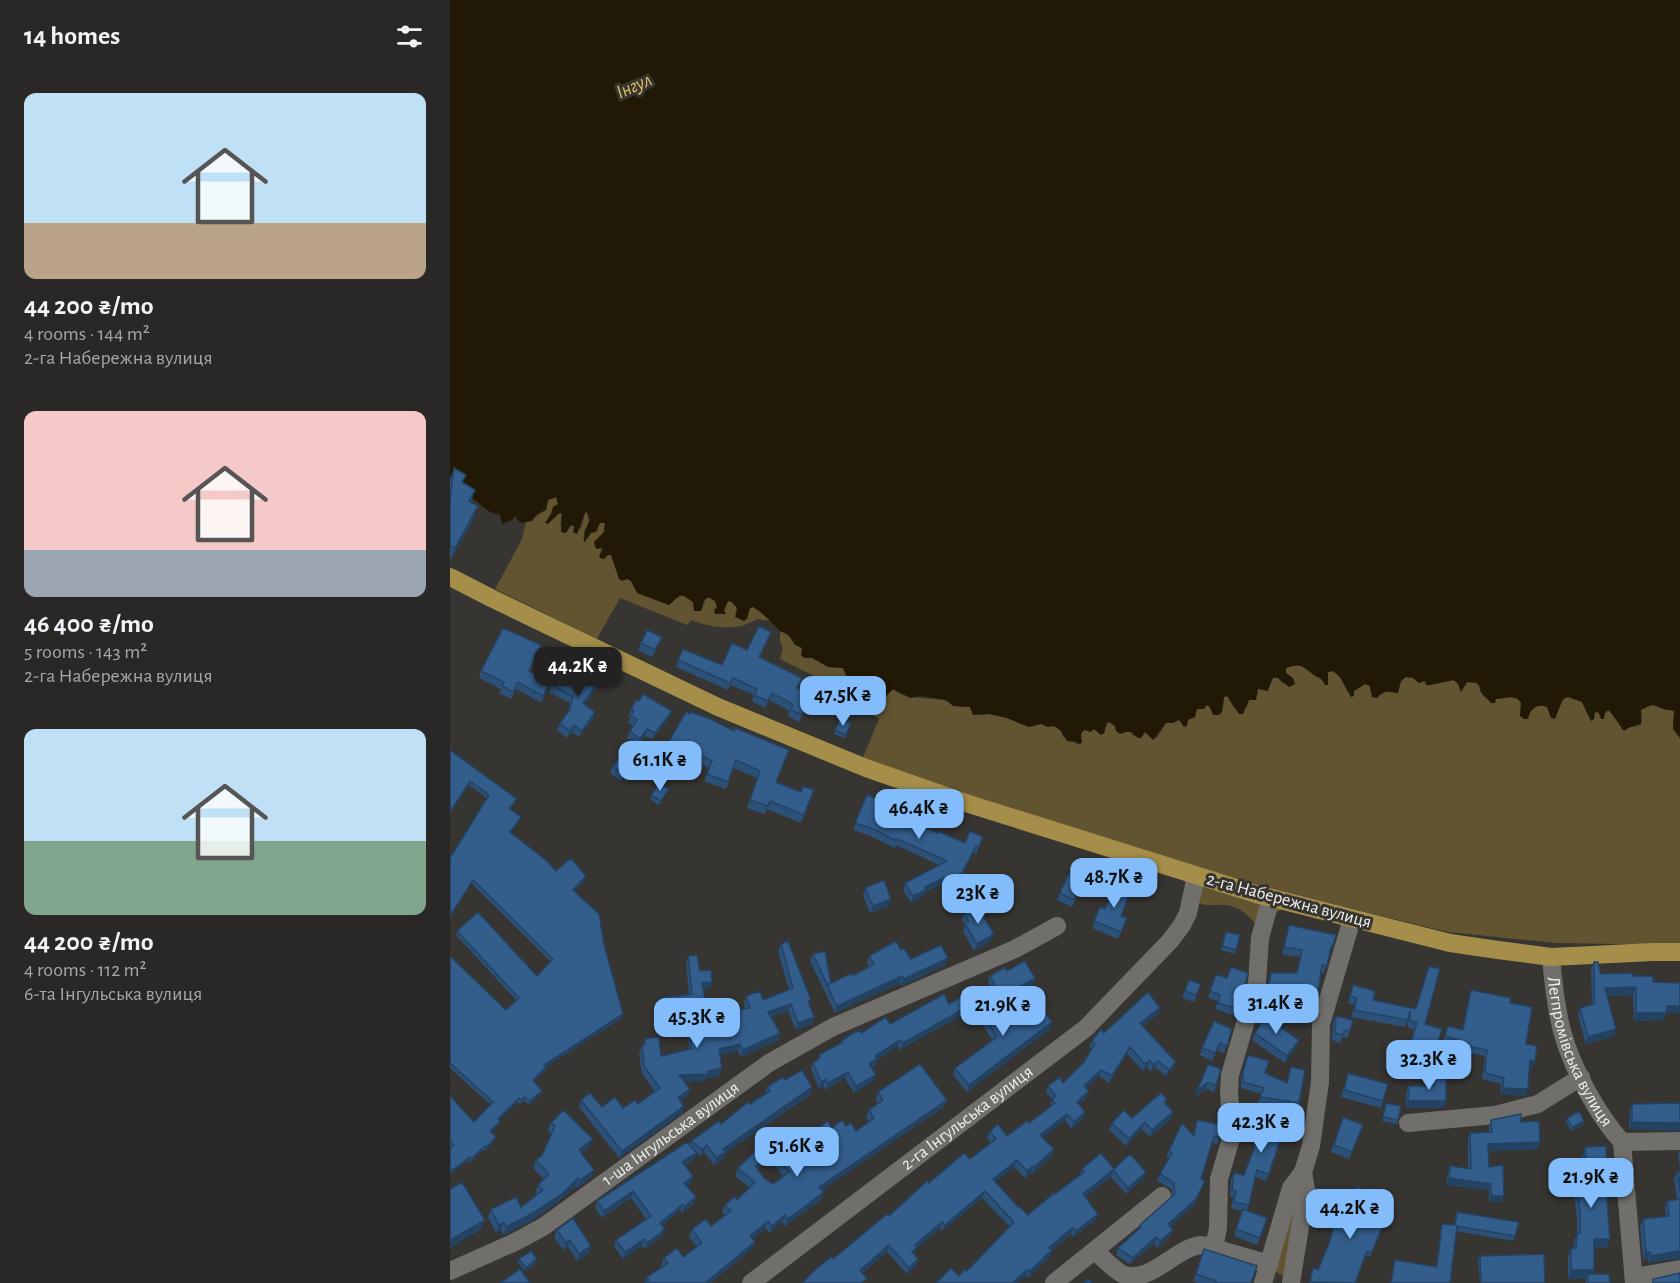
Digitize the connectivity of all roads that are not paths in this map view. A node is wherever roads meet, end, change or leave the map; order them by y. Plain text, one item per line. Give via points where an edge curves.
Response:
1 (450, 577) edge
2 (1196, 876) junction
3 (1271, 898) junction
4 (1353, 919) junction
5 (1057, 926) dead end
6 (1680, 952) edge
7 (1551, 957) junction
8 (1581, 1077) junction
9 (1408, 1122) dead end
10 (1680, 1141) edge
11 (1622, 1142) junction
12 (1303, 1172) junction
13 (1162, 1196) dead end
14 (1214, 1248) junction
15 (1095, 1251) junction
16 (1269, 1264) junction
17 (1680, 1269) edge
18 (450, 1271) edge
19 (1634, 1280) edge
20 (751, 1283) edge
21 (1054, 1283) edge
22 (1263, 1283) edge
23 (1291, 1283) edge

1 - 2 main road, 2-га Набережна вулиця via 718,707 866,768
2 - 3 main road, 2-га Набережна вулиця
2 - 20 street, 2-га Інгульська вулиця via 1182,925 1096,1020
3 - 4 main road, 2-га Набережна вулиця
3 - 14 street via 1260,938 1257,983 1230,1075 1232,1135 1219,1179
4 - 7 main road, 2-га Набережна вулиця via 1450,943
4 - 12 street via 1322,1024 1317,1111
5 - 18 street, 1-ша Інгульська вулиця via 1015,949 833,1027 769,1063 543,1227
6 - 7 main road, 2-га Набережна вулиця
7 - 8 street, Легпромівська вулиця via 1562,1031
8 - 9 street via 1538,1104 1495,1114
8 - 11 street, Легпромівська вулиця via 1608,1127
10 - 11 street
11 - 19 street, Легпромівська вулиця
12 - 16 street via 1292,1188
12 - 23 street via 1306,1190
13 - 15 street
14 - 15 street via 1190,1248 1136,1277 1117,1270
14 - 16 street
15 - 21 street
16 - 22 street
17 - 19 street

